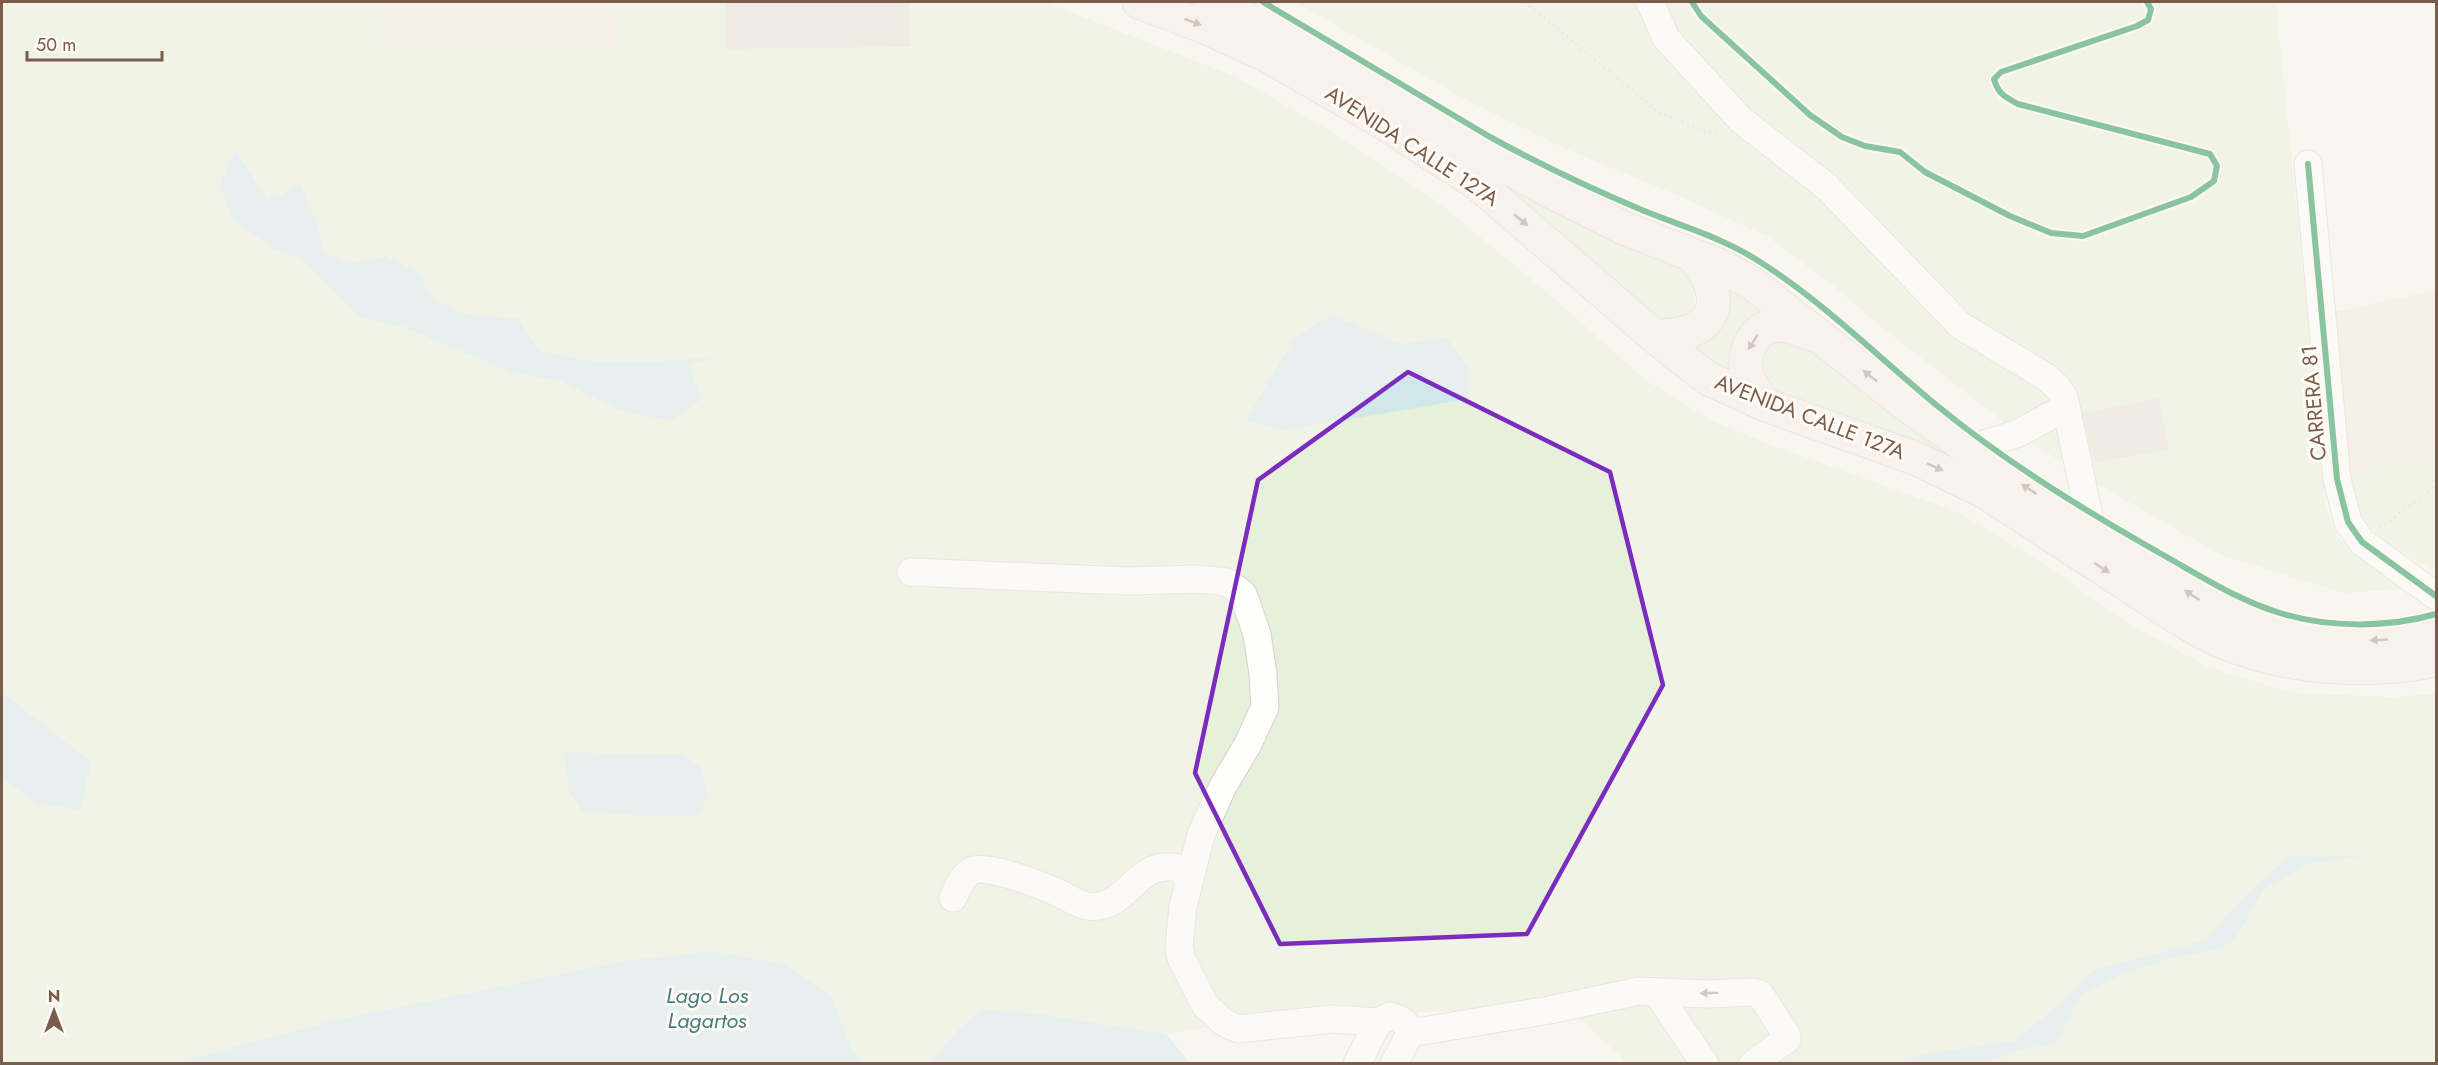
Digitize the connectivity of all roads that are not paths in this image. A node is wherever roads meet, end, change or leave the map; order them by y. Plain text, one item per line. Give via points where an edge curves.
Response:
1 (1139, 2) edge
2 (1212, 2) edge
3 (1650, 2) edge
4 (2308, 165) dead end
5 (1692, 255) junction
6 (1654, 336) junction
7 (1822, 339) junction
8 (1766, 405) junction
9 (2066, 407) junction
10 (1969, 449) junction
11 (2092, 530) junction
12 (911, 572) dead end
13 (2436, 596) edge
14 (2436, 632) edge
15 (2436, 660) edge
16 (1190, 880) junction
17 (953, 898) dead end
18 (1657, 993) junction
19 (1378, 1022) junction
20 (1410, 1033) junction
21 (1357, 1064) edge
22 (1394, 1064) edge
23 (1705, 1064) edge
24 (1753, 1064) edge

1 -> 6 main road, AVENIDA CALLE 127A via 1266,55 1379,120 1467,177
2 - 5 main road, AVENIDA CALLE 127A via 1284,36 1552,192 1624,228
3 - 9 street via 1666,38 1741,120 1827,187 1961,326 2046,377 2058,388
4 - 13 street, CARRERA 81 via 2337,479 2348,522 2362,542
5 - 6 main road via 1711,282 1714,294 1709,316 1696,329 1683,334
5 - 7 main road, AVENIDA CALLE 127A via 1753,284
6 - 8 main road, AVENIDA CALLE 127A via 1707,378
7 -> 8 main road via 1783,325 1766,327 1756,335 1747,351 1746,367 1752,386
10 -> 7 main road, AVENIDA CALLE 127A
8 -> 15 main road, AVENIDA CALLE 127A via 1872,442 1985,492 2220,641 2253,652 2319,664 2390,666
9 - 10 street via 2019,433
9 - 11 street
11 -> 10 main road, AVENIDA CALLE 127A
14 -> 11 main road, AVENIDA CALLE 127A via 2356,641 2256,626 2200,600
12 - 16 street via 1115,580 1198,579 1227,582 1243,594 1257,634 1265,707 1201,835
16 - 17 street via 1179,868 1156,868 1103,907 1084,906 1053,890 980,869 962,879
16 - 19 street via 1183,907 1181,958 1205,1005 1223,1022 1239,1029 1333,1019
18 - 20 street via 1639,991
18 - 23 street
24 -> 18 street via 1787,1039 1760,994
19 - 20 street via 1385,1017 1397,1018 1408,1026
19 - 21 street
20 - 22 street

